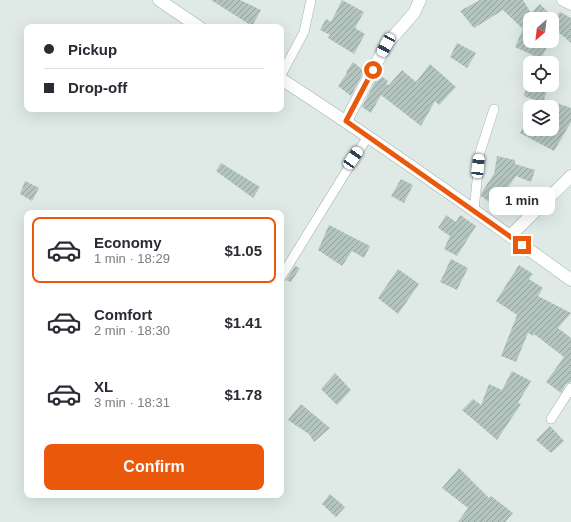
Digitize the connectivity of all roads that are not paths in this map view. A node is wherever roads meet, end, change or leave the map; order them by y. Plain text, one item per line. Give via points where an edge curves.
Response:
1 (159, 0) edge
2 (311, 0) edge
3 (420, 0) edge
4 (563, 0) edge
5 (571, 4) edge
6 (195, 24) edge
7 (284, 69) edge
8 (284, 81) edge
9 (494, 109) dead end
10 (346, 121) junction
11 (368, 136) junction
12 (571, 176) edge
13 (474, 210) junction
14 (510, 236) junction
15 (284, 272) edge
16 (571, 280) edge
17 (571, 388) edge
18 (550, 419) dead end

1 - 6 street
2 - 7 lane via 304,32
3 - 10 street via 414,13 386,45
4 - 5 street
8 - 10 street
9 - 13 lane via 480,152
10 - 11 street
11 - 13 street
11 - 15 lane
12 - 14 street
13 - 14 street
14 - 16 street
17 - 18 lane

